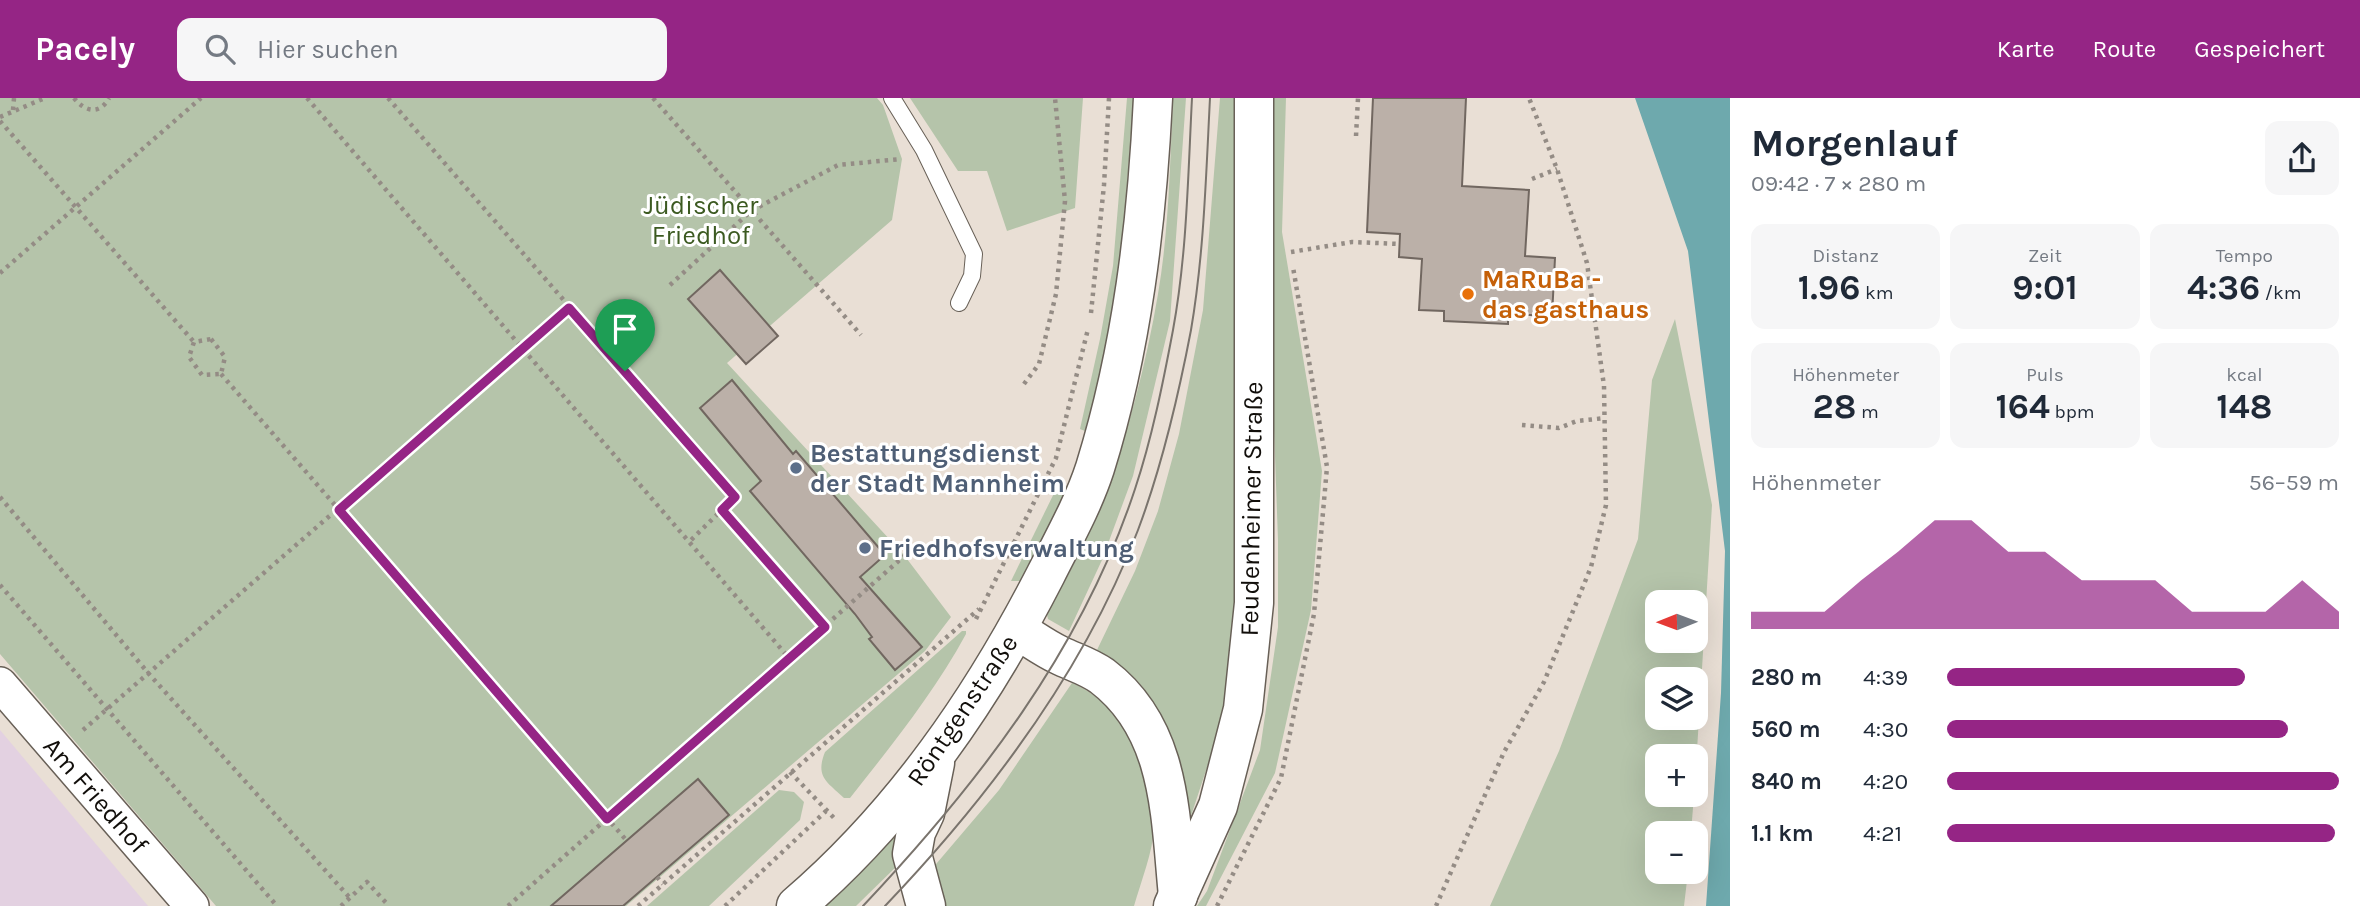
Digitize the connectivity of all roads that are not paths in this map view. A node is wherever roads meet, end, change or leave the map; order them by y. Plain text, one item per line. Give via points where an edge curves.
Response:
1 (892, 98) edge
2 (1153, 98) edge
3 (1254, 98) edge
4 (959, 303) dead end
5 (1017, 630) junction
6 (0, 684) edge
7 (937, 755) junction
8 (1175, 902) edge
9 (191, 906) edge
10 (796, 906) edge
11 (926, 906) edge

1 - 4 lane via 925,150 974,254 972,276
2 - 5 main road, Röntgenstraße via 1133,309 1116,389 1088,485
3 - 8 main road, Feudenheimer Straße via 1254,603 1243,709 1218,806
5 - 7 main road, Röntgenstraße
5 - 8 main road via 1101,675 1144,722 1167,786
6 - 9 street, Am Friedhof
7 - 10 main road, Röntgenstraße via 895,806
7 - 11 main road via 912,854

